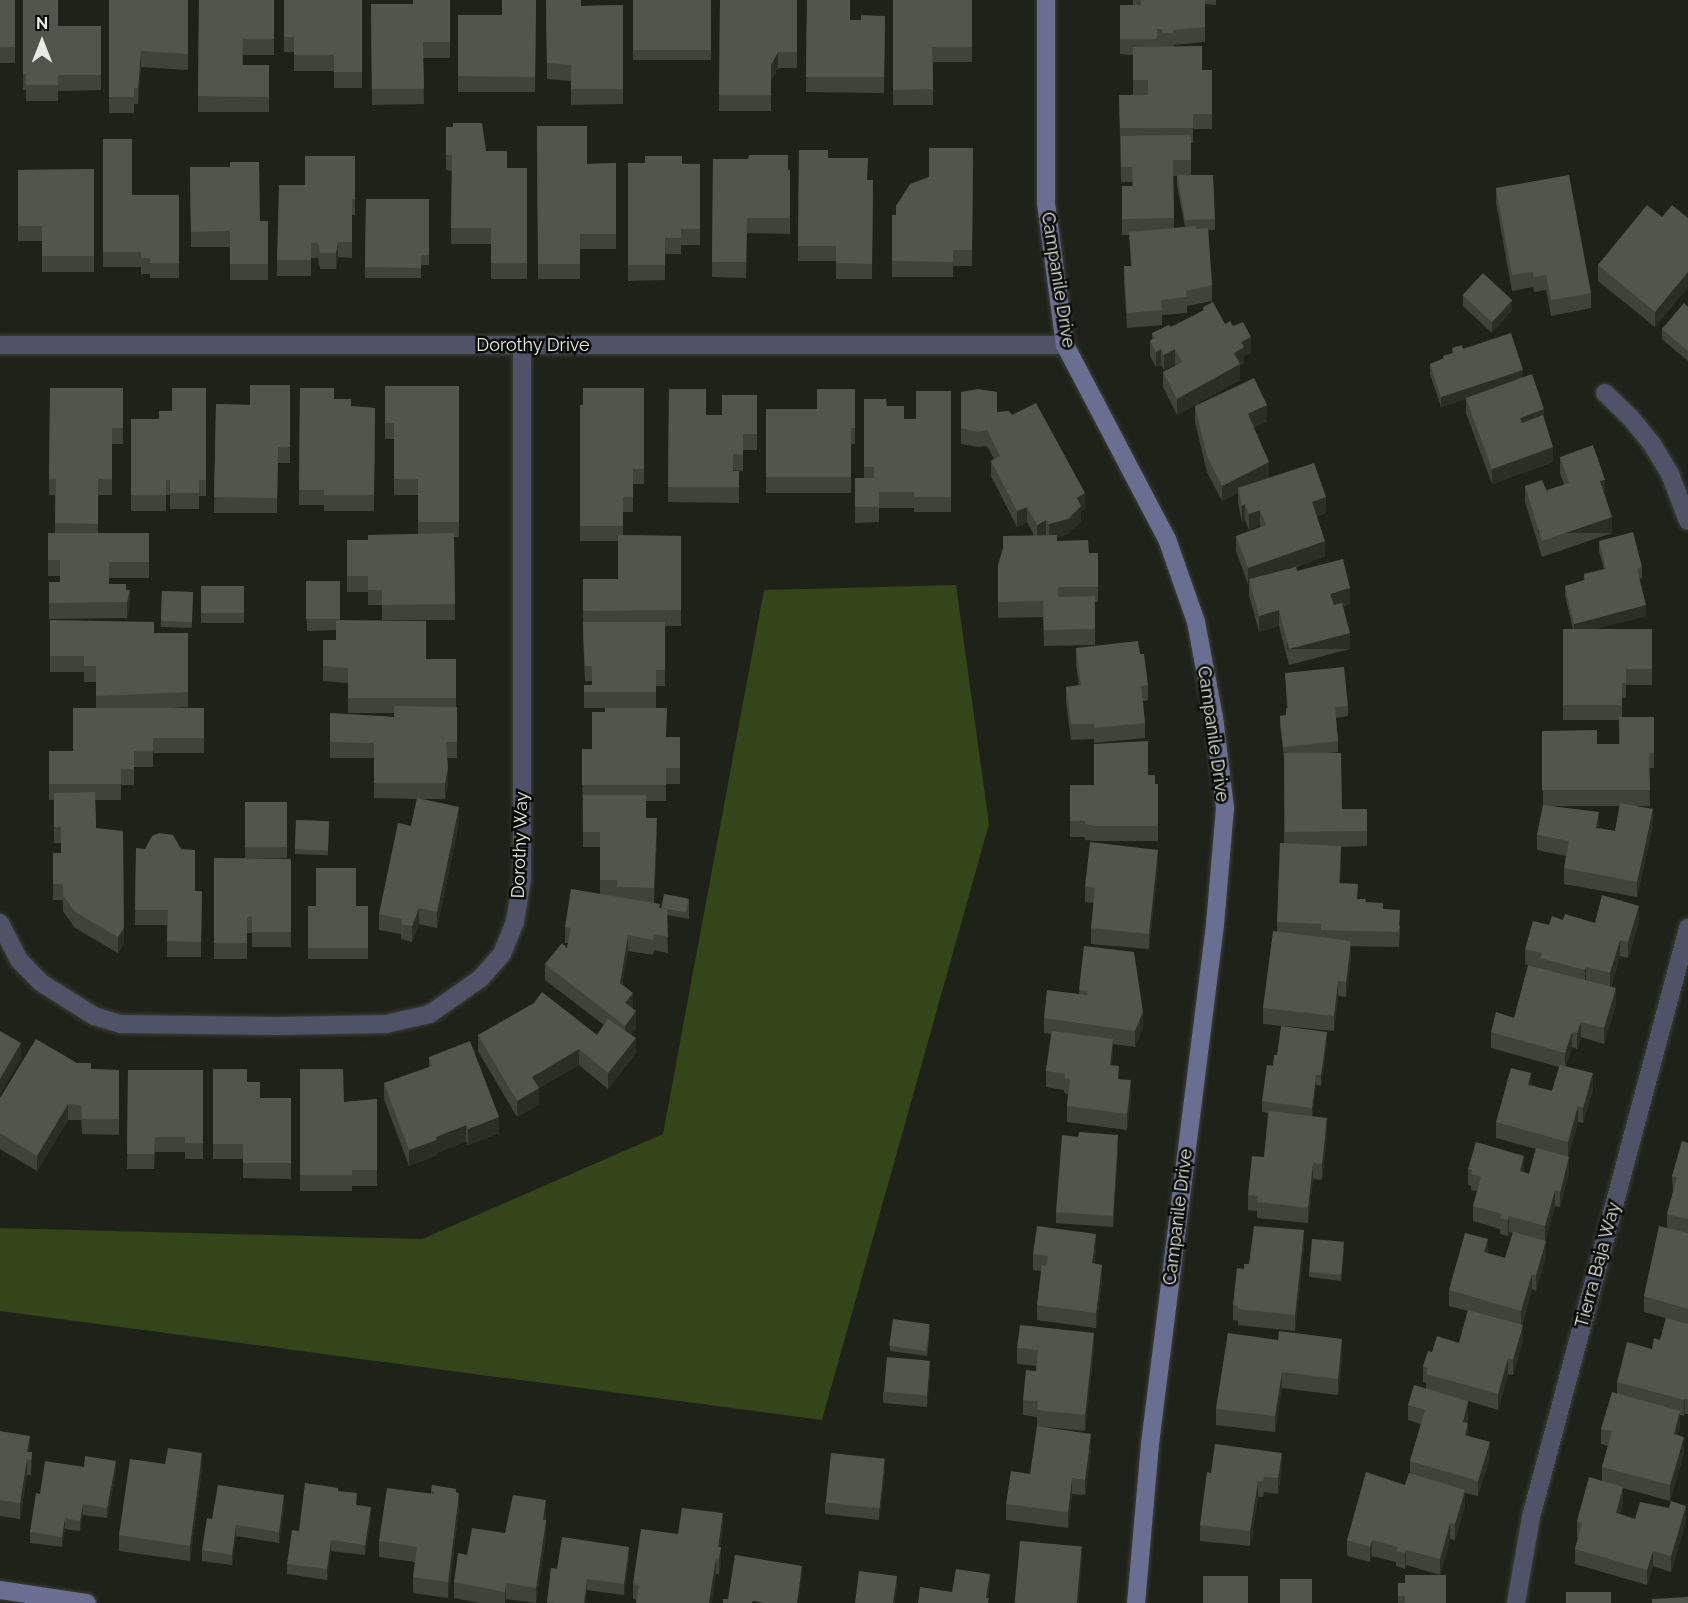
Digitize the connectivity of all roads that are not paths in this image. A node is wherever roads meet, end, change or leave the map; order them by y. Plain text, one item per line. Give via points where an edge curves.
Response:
1 (1046, 0) edge
2 (0, 345) edge
3 (522, 345) junction
4 (1065, 345) junction
5 (1605, 393) dead end
6 (1688, 521) edge
7 (0, 924) edge
8 (1688, 928) edge
9 (0, 1590) edge
10 (87, 1603) edge
11 (1136, 1603) edge
12 (1516, 1603) edge

1 - 4 street, Campanile Drive via 1046,203
2 - 3 street, Dorothy Drive
3 - 4 street, Dorothy Drive
3 - 7 street, Dorothy Way via 522,879 515,922 502,954 481,978 430,1014 386,1024 121,1024 94,1016 39,982 20,960
4 - 11 street, Campanile Drive via 1167,539 1196,622 1214,717 1225,808 1215,925 1150,1444
5 - 6 street via 1652,444 1670,474
8 - 12 street, Tierra Baja Way via 1531,1517
9 - 10 street

